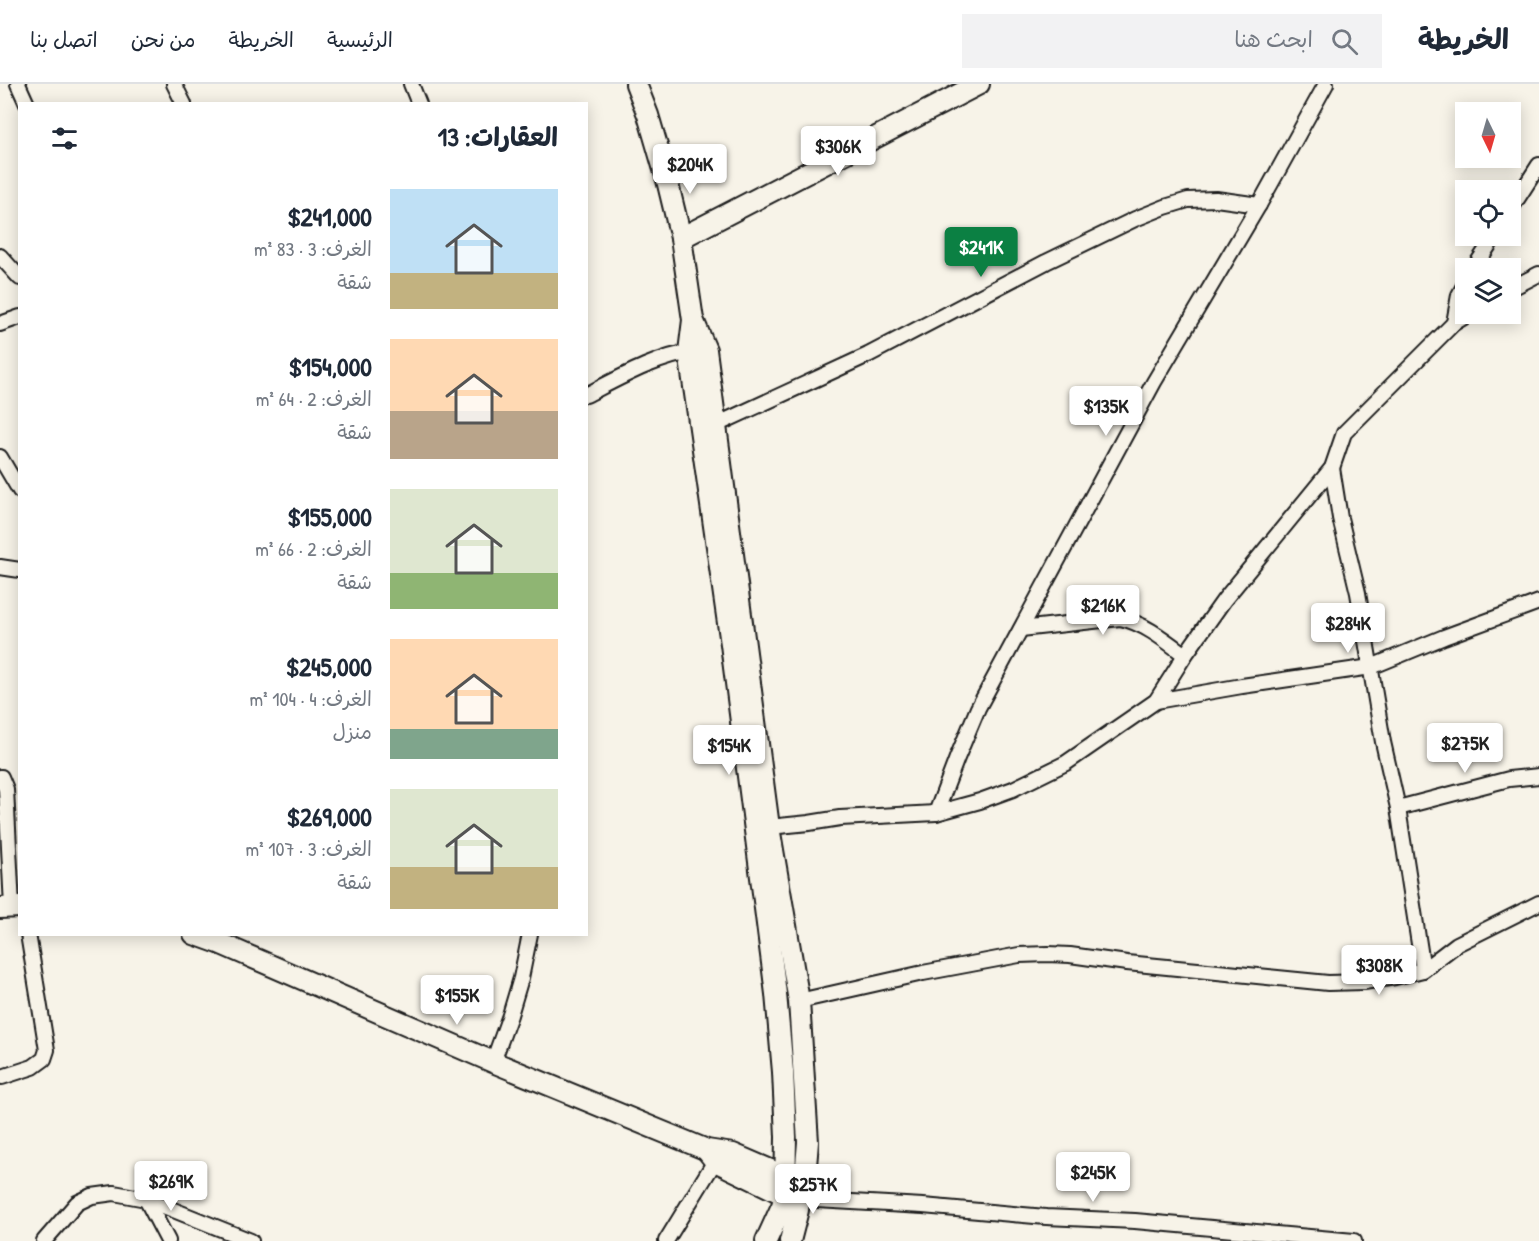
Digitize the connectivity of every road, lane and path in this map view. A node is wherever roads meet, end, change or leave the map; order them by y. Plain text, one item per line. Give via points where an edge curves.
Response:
1 (18, 84) edge
2 (174, 84) edge
3 (411, 84) edge
4 (636, 84) edge
5 (979, 84) edge
6 (1326, 84) edge
7 (26, 102) edge
8 (183, 102) edge
9 (418, 102) edge
10 (1539, 165) edge
11 (1521, 193) edge
12 (1259, 205) junction
13 (681, 238) junction
14 (0, 256) edge
15 (1539, 274) edge
16 (18, 276) edge
17 (1521, 283) edge
18 (1455, 317) edge
19 (18, 318) edge
20 (1454, 323) joint
21 (0, 324) edge
22 (698, 351) junction
23 (588, 394) edge
24 (716, 424) junction
25 (0, 457) edge
26 (1332, 468) junction
27 (18, 488) edge
28 (0, 567) edge
29 (18, 570) edge
30 (1539, 602) edge
31 (1020, 629) junction
32 (1185, 654) junction
33 (1371, 667) junction
34 (1156, 701) junction
35 (1539, 776) edge
36 (0, 777) edge
37 (1398, 808) junction
38 (936, 813) junction
39 (769, 827) junction
40 (1539, 903) edge
41 (10, 907) edge
42 (28, 936) edge
43 (200, 936) edge
44 (530, 936) edge
45 (1423, 970) junction
46 (799, 1001) junction
47 (493, 1062) junction
48 (2, 1077) dead end
49 (711, 1155) junction
50 (793, 1188) junction
51 (146, 1199) junction
52 (44, 1241) edge
53 (168, 1241) edge
54 (251, 1241) edge
55 (666, 1241) edge
56 (766, 1241) edge
57 (790, 1241) edge
58 (1354, 1241) edge

1 - 7 street
2 - 8 street
3 - 9 street
4 - 13 main road
5 - 13 main road
6 - 12 street
10 - 11 street
12 - 24 street via 1188,200 1135,219 868,355
12 - 31 street via 1154,382
13 - 22 main road
14 - 16 street
15 - 17 street
18 - 20 street
19 - 21 street
20 - 26 street via 1344,434
22 - 23 street via 652,363
22 - 24 main road
22 - 50 main road via 776,994
24 - 39 main road
25 - 27 street
26 - 32 street
26 - 33 street
28 - 29 street
30 - 33 street
31 - 32 street via 1120,618 1158,634
31 - 38 street via 978,708
32 - 34 street
33 - 34 street
33 - 37 street
34 - 38 street via 1066,763 1013,789
35 - 37 street via 1509,779
36 - 41 street via 6,789
37 - 45 street
38 - 39 street via 840,818
39 - 46 main road
40 - 45 street via 1457,944
42 - 48 street via 47,1050 44,1059 33,1067
43 - 47 main road
44 - 47 street via 518,988
45 - 46 street via 1395,978 1328,983 1070,955 1029,955 923,973
46 - 50 main road via 808,1142 806,1166
47 - 49 main road
49 - 50 main road via 733,1154 752,1161
49 - 55 street
50 - 56 main road
50 - 57 main road via 798,1210
50 - 58 street via 829,1200 1167,1223
51 - 52 street via 114,1193 92,1196 77,1203
51 - 53 street
51 - 54 street

